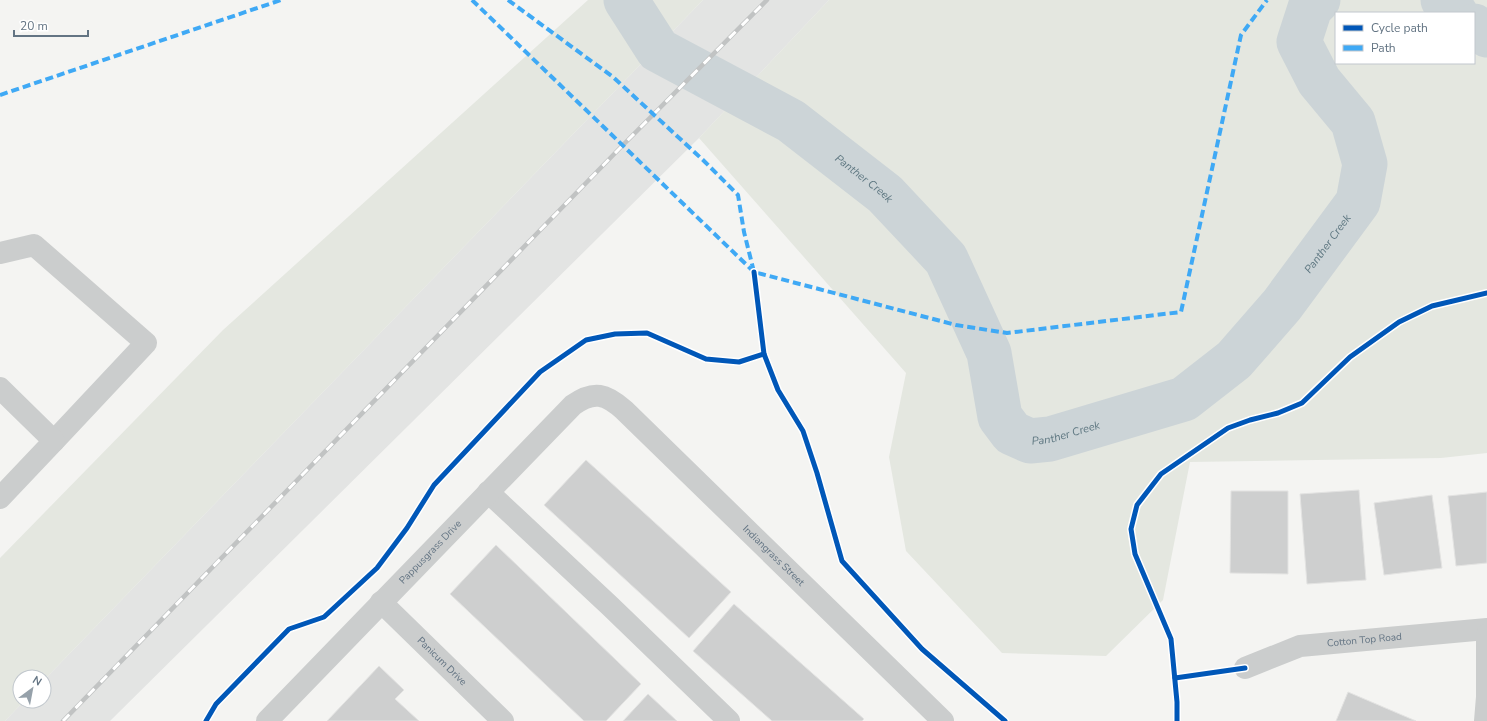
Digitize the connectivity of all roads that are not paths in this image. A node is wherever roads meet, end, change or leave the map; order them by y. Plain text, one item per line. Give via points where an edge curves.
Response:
1 (0, 253) edge
2 (0, 388) edge
3 (601, 395) joint
4 (54, 441) junction
5 (488, 492) junction
6 (0, 498) edge
7 (381, 602) junction
8 (1487, 629) edge
9 (1487, 635) edge
10 (1245, 668) dead end
11 (278, 717) edge
12 (503, 721) edge
13 (729, 721) edge
14 (943, 721) edge
15 (1485, 721) edge

1 - 4 street via 34,245 146,343
2 - 4 street
3 - 5 street, Pappusgrass Drive via 581,399 573,405
3 - 14 street, Indiangrass Street via 624,410
4 - 6 street
5 - 7 street, Pappusgrass Drive
5 - 13 street
7 - 11 street, Pappusgrass Drive
7 - 12 street, Panicum Drive
8 - 10 street, Cotton Top Road via 1300,646
9 - 15 street

